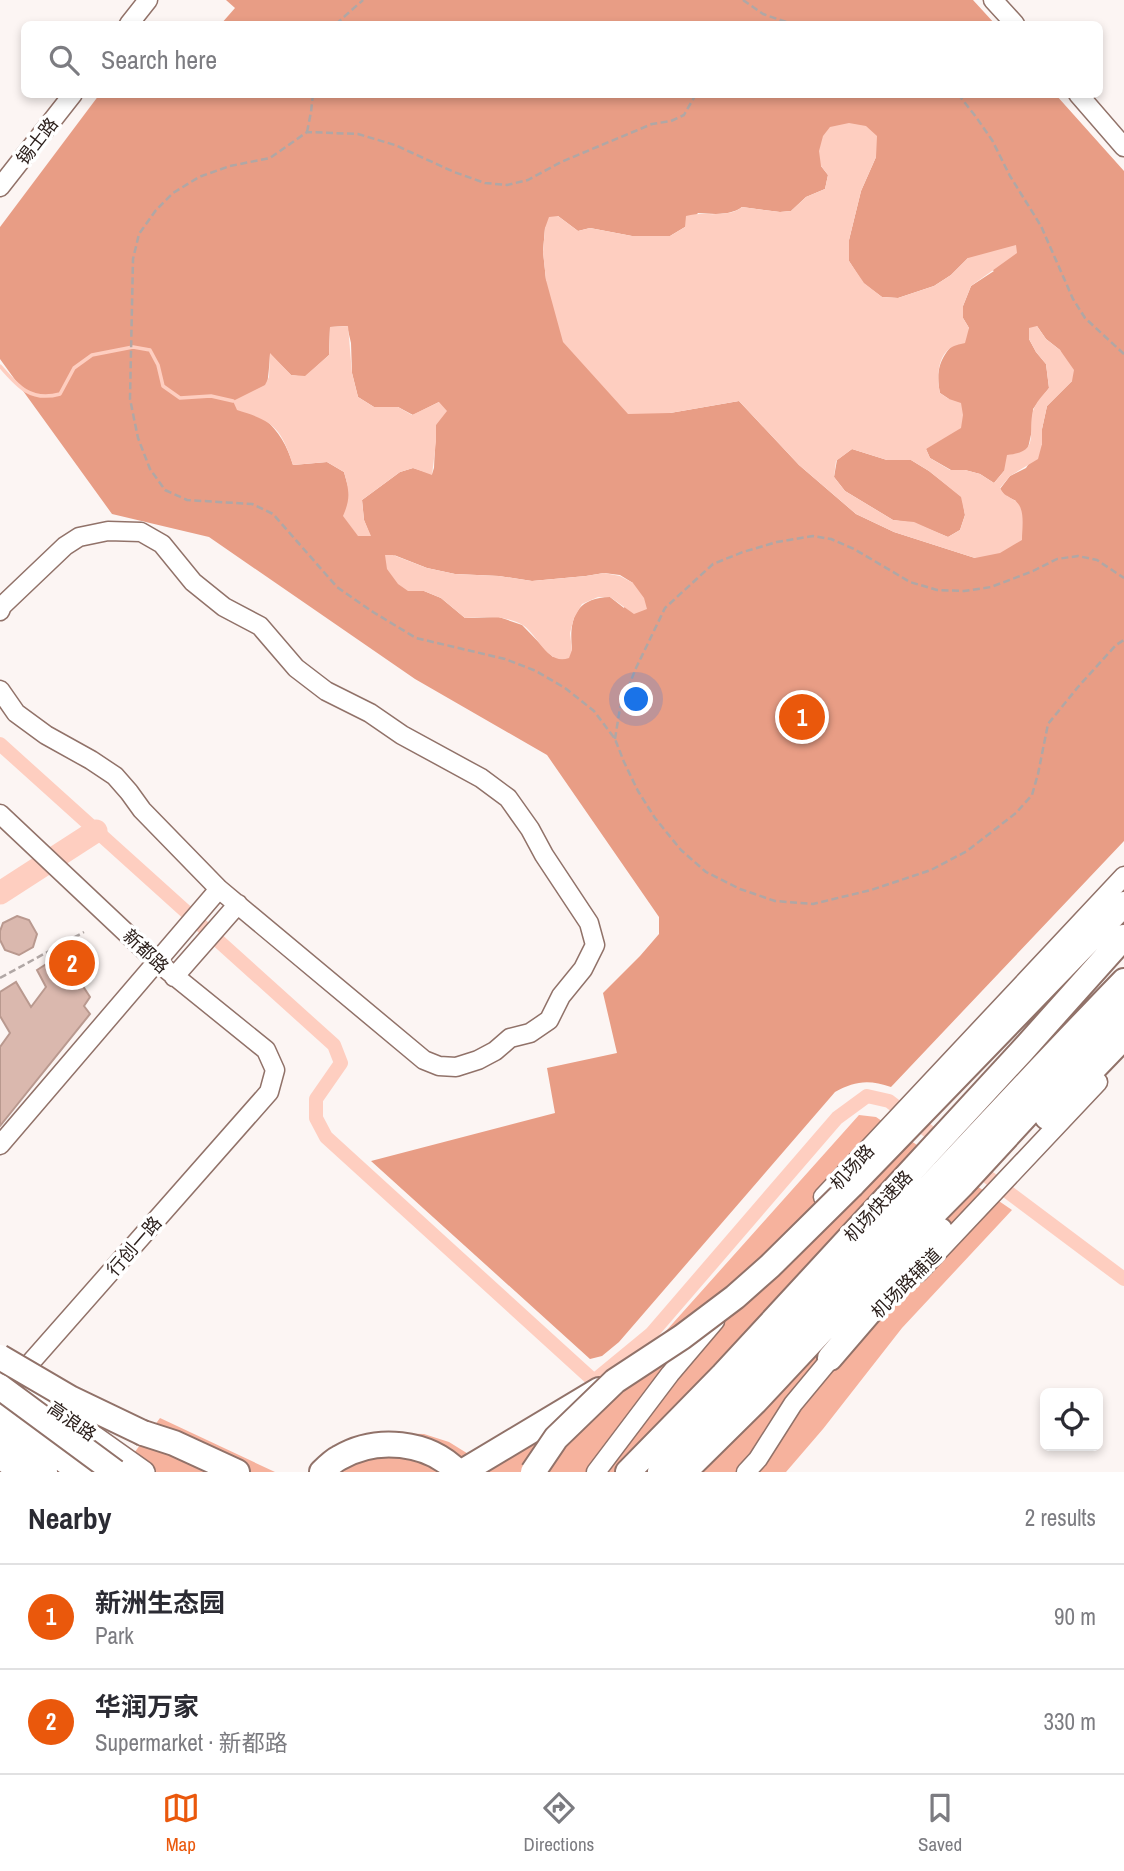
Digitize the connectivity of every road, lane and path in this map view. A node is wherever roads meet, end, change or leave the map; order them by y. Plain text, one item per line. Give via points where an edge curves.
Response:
1 (148, 0) edge
2 (363, 0) edge
3 (743, 0) edge
4 (993, 0) edge
5 (131, 21) edge
6 (338, 21) edge
7 (784, 21) edge
8 (1012, 21) edge
9 (71, 98) edge
10 (313, 98) edge
11 (694, 98) edge
12 (961, 98) edge
13 (1081, 98) edge
14 (307, 132) junction
15 (1124, 147) edge
16 (0, 187) edge
17 (1124, 354) edge
18 (1124, 578) edge
19 (0, 611) edge
20 (1124, 640) edge
21 (0, 690) edge
22 (615, 738) junction
23 (0, 814) edge
24 (1124, 876) edge
25 (215, 893) junction
26 (1124, 904) edge
27 (234, 909) junction
28 (84, 932) dead end
29 (1124, 937) edge
30 (156, 961) junction
31 (174, 977) junction
32 (0, 978) edge
33 (1124, 981) edge
34 (1124, 1009) edge
35 (1124, 1037) edge
36 (1124, 1054) edge
37 (269, 1092) joint
38 (923, 1101) junction
39 (897, 1128) junction
40 (0, 1145) edge
41 (985, 1152) junction
42 (958, 1181) junction
43 (0, 1357) edge
44 (830, 1358) joint
45 (5, 1379) edge
46 (615, 1381) junction
47 (739, 1390) junction
48 (0, 1400) edge
49 (0, 1413) edge
50 (143, 1433) junction
51 (2, 1443) edge
52 (18, 1472) edge
53 (45, 1472) edge
54 (80, 1472) edge
55 (115, 1472) edge
56 (144, 1472) edge
57 (199, 1472) edge
58 (237, 1472) edge
59 (321, 1472) edge
60 (460, 1472) edge
61 (533, 1472) edge
62 (596, 1472) edge
63 (628, 1472) edge
64 (660, 1472) edge
65 (684, 1472) edge
66 (708, 1472) edge
67 (746, 1472) edge

1 - 5 street
2 - 6 path
3 - 7 path
4 - 8 street
9 - 16 street, 锡士路
10 - 14 path
11 - 14 path via 684,115 507,185 485,183 358,134
12 - 17 path via 992,140 1041,226 1084,318
13 - 15 street
14 - 22 path via 270,158 199,177 173,193 139,234 133,259 131,399 150,469 165,490 187,500 252,505 273,514 337,587 373,612 416,638 536,671 594,711
18 - 22 path via 1097,560 1078,556 1057,559 991,587 937,590 910,582 854,548 813,536 743,552 713,564 665,608 620,708
19 - 27 street via 79,537 108,531 141,532 162,544 194,582 224,607 260,626 296,668 326,691 481,778 508,798 589,923 595,945 549,1020 478,1060 456,1067 439,1066 424,1060
20 - 22 path via 1048,724 1032,795 1016,813 931,870 813,904 775,901 706,872 655,818
21 - 25 street via 16,713 115,776
23 - 30 street, 新都路
24 - 38 street
25 - 27 street
25 - 30 street
26 - 38 highway
27 - 31 street
28 - 32 path
29 - 41 highway, 机场快速路 via 1023,1051
30 - 31 street, 新都路
30 - 40 street
31 - 37 street, 新都路 via 266,1050 275,1070
33 - 41 highway, 机场快速路
34 - 41 highway
35 - 41 highway
36 - 41 street
37 - 45 street, 行创一路
38 - 39 highway
39 - 46 highway, bridge via 852,1185 735,1297
39 - 62 street, 机场路 via 798,1224 670,1374
41 - 42 highway, 机场快速路
41 - 42 highway
42 - 44 highway via 936,1234
42 - 47 highway, 机场快速路
42 - 47 highway via 887,1261
43 - 50 highway, bridge
44 - 67 street
45 - 48 street, 行创一路
45 - 55 highway, bridge
45 - 56 main road, 高浪路
46 - 60 highway, bridge
46 - 61 highway, bridge via 556,1438
47 - 63 highway, 机场快速路
47 - 64 highway, 机场快速路
47 - 65 highway
47 - 66 highway
49 - 54 highway
50 - 57 highway
50 - 58 highway
51 - 52 main road
51 - 53 highway
59 - 60 highway via 356,1450 398,1444 436,1455

